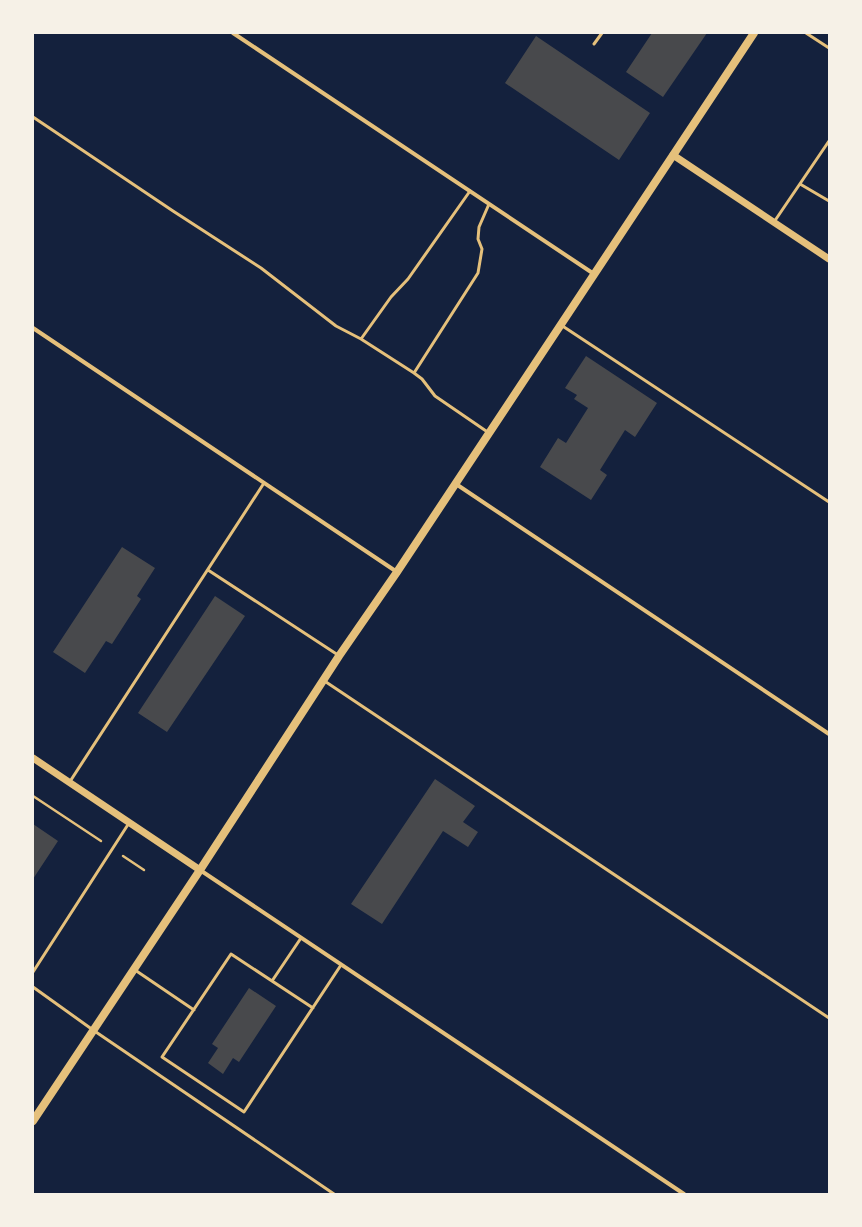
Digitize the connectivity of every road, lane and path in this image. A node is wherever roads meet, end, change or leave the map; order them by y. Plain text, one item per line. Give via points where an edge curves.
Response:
1 (233, 33) edge
2 (602, 33) edge
3 (754, 33) edge
4 (806, 33) edge
5 (594, 44) dead end
6 (829, 48) edge
7 (33, 117) edge
8 (829, 141) edge
9 (673, 155) junction
10 (800, 184) junction
11 (470, 191) junction
12 (829, 201) edge
13 (489, 204) junction
14 (774, 222) junction
15 (829, 259) edge
16 (594, 274) junction
17 (561, 325) junction
18 (33, 328) edge
19 (361, 339) junction
20 (414, 373) junction
21 (489, 433) junction
22 (264, 483) junction
23 (456, 484) junction
24 (829, 502) edge
25 (208, 570) junction
26 (397, 572) junction
27 (340, 656) junction
28 (324, 680) junction
29 (829, 734) edge
30 (33, 758) edge
31 (69, 783) junction
32 (33, 796) edge
33 (129, 823) junction
34 (113, 849) junction
35 (144, 870) dead end
36 (200, 870) junction
37 (301, 938) junction
38 (341, 965) junction
39 (134, 969) junction
40 (33, 972) edge
41 (272, 981) junction
42 (33, 987) edge
43 (313, 1008) junction
44 (194, 1010) junction
45 (829, 1018) edge
46 (94, 1030) junction
47 (33, 1121) edge
48 (334, 1194) edge
49 (684, 1194) edge

1 - 11 street
2 - 5 lane
3 - 9 main road
4 - 6 lane
7 - 19 lane via 261,268 336,326
8 - 10 lane
9 - 14 street
9 - 16 main road
10 - 12 lane
10 - 14 lane
11 - 13 street
11 - 19 lane via 408,279 391,297
13 - 16 street
13 - 20 lane via 479,227 478,239 482,249 478,273
14 - 15 street
16 - 17 main road
17 - 21 main road
17 - 24 lane
18 - 22 street
19 - 20 lane
20 - 21 lane via 435,396
21 - 23 main road
22 - 25 lane
22 - 26 street
23 - 26 main road
23 - 29 street
25 - 27 lane
25 - 31 lane
26 - 27 main road
27 - 28 main road
28 - 36 main road
28 - 45 lane
30 - 31 street
31 - 33 street
32 - 34 path
33 - 34 lane
33 - 36 street
34 - 35 path
34 - 40 lane
36 - 37 street
36 - 39 main road
37 - 38 street
37 - 41 lane
38 - 43 lane
38 - 49 street
39 - 44 lane
39 - 46 main road
41 - 43 lane
41 - 44 lane via 230,954
42 - 46 lane
43 - 44 lane via 244,1112 162,1057
46 - 47 main road
46 - 48 lane

